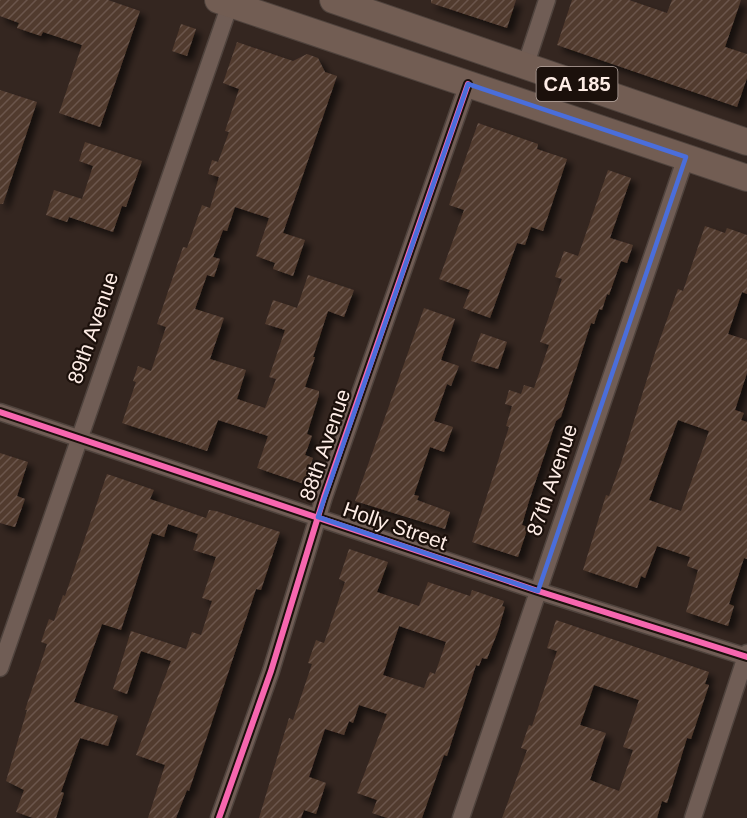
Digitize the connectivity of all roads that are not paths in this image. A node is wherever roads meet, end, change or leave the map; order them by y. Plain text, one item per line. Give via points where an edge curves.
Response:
1 (333, 0) edge
2 (547, 0) edge
3 (224, 2) edge
4 (525, 67) junction
5 (468, 84) junction
6 (747, 142) edge
7 (686, 157) junction
8 (747, 178) edge
9 (0, 412) edge
10 (78, 439) junction
11 (318, 517) junction
12 (538, 591) junction
13 (747, 656) edge
14 (0, 668) edge
15 (219, 818) edge
16 (461, 818) edge
17 (693, 818) edge

1 - 4 main road, CA 185
2 - 4 street
3 - 5 main road, CA 185
3 - 10 street, 89th Avenue
4 - 6 main road, CA 185
5 - 7 main road, CA 185
5 - 11 street, 88th Avenue
7 - 8 main road, CA 185
7 - 12 street, 87th Avenue
9 - 10 street, Holly Street
10 - 11 street, Holly Street
10 - 14 street, 89th Avenue
11 - 12 street, Holly Street
11 - 15 street, 88th Avenue via 271,671
12 - 13 street, Holly Street
12 - 16 street, 87th Avenue
13 - 17 street

